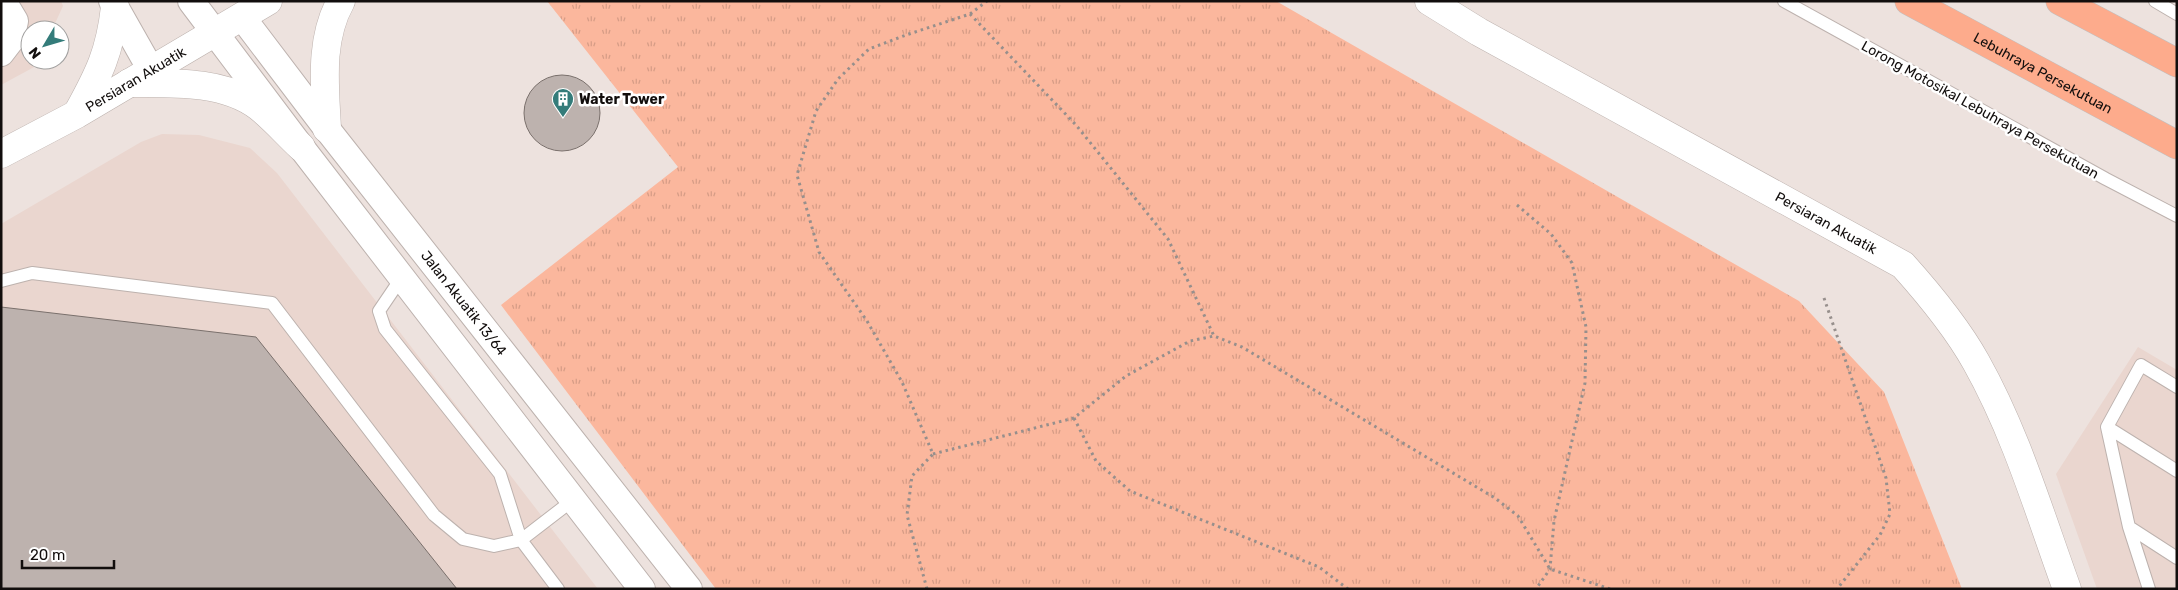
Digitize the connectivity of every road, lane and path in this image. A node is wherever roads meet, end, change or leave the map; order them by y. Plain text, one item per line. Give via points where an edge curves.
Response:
1 (3, 1) edge
2 (191, 1) edge
3 (268, 1) edge
4 (341, 1) edge
5 (987, 1) edge
6 (1429, 1) edge
7 (1784, 1) edge
8 (1910, 1) edge
9 (2060, 1) edge
10 (2155, 1) edge
11 (114, 4) edge
12 (970, 14) junction
13 (2177, 14) edge
14 (242, 17) junction
15 (214, 33) junction
16 (1, 54) edge
17 (2177, 64) edge
18 (140, 77) junction
19 (77, 114) junction
20 (327, 129) junction
21 (2177, 144) edge
22 (301, 147) junction
23 (1, 154) edge
24 (1517, 205) dead end
25 (2177, 216) edge
26 (402, 277) junction
27 (1, 281) edge
28 (1824, 298) dead end
29 (1214, 336) junction
30 (2177, 387) edge
31 (1074, 418) junction
32 (2107, 427) junction
33 (933, 454) junction
34 (2177, 471) edge
35 (573, 500) junction
36 (2129, 527) junction
37 (521, 540) junction
38 (2177, 558) edge
39 (1550, 569) junction
40 (558, 589) edge
41 (642, 589) edge
42 (688, 589) edge
43 (927, 589) edge
44 (1348, 589) edge
45 (1536, 589) edge
46 (1610, 589) edge
47 (1836, 589) edge
48 (2067, 589) edge
49 (2149, 589) edge

1 - 16 street via 15,21 11,40
2 - 15 street
3 - 14 street, Persiaran Akuatik
4 - 20 street via 334,13 324,60
5 - 12 path
6 - 48 street, Persiaran Akuatik via 1488,37 1903,265 1930,296 1976,360 2007,423
7 - 25 lane, Lorong Motosikal Lebuhraya Persekutuan
8 - 21 highway, Lebuhraya Persekutuan
9 - 17 highway
10 - 13 lane
11 - 18 street
11 - 19 street via 112,38 98,76
12 - 29 path via 1076,125 1168,239
12 - 33 path via 869,49 838,79 816,111 797,176 819,252 867,321 902,382
14 - 15 street, Persiaran Akuatik
14 - 20 street, Jalan Akuatik 13/64
15 - 18 street, Persiaran Akuatik
15 - 22 street
18 - 19 street, Persiaran Akuatik
18 - 22 street via 224,90 258,106
19 - 23 street, Persiaran Akuatik
20 - 42 street, Jalan Akuatik 13/64
22 - 26 street
24 - 39 path via 1551,234 1572,263 1586,327 1585,383 1554,521
26 - 35 street
26 - 37 lane via 379,310 385,329 500,474
27 - 37 lane via 32,274 272,303 434,515 463,539 494,546
28 - 47 path via 1886,478 1890,514 1880,536
29 - 31 path via 1190,341 1126,376
29 - 39 path via 1242,347 1495,498 1518,516
30 - 32 lane via 2141,365
31 - 33 path
31 - 44 path via 1096,461 1130,491 1319,567
32 - 34 lane
32 - 36 lane
33 - 43 path via 912,476 907,515
35 - 37 lane
35 - 41 street
36 - 38 lane
36 - 49 lane
37 - 40 lane
39 - 45 path
39 - 46 path

